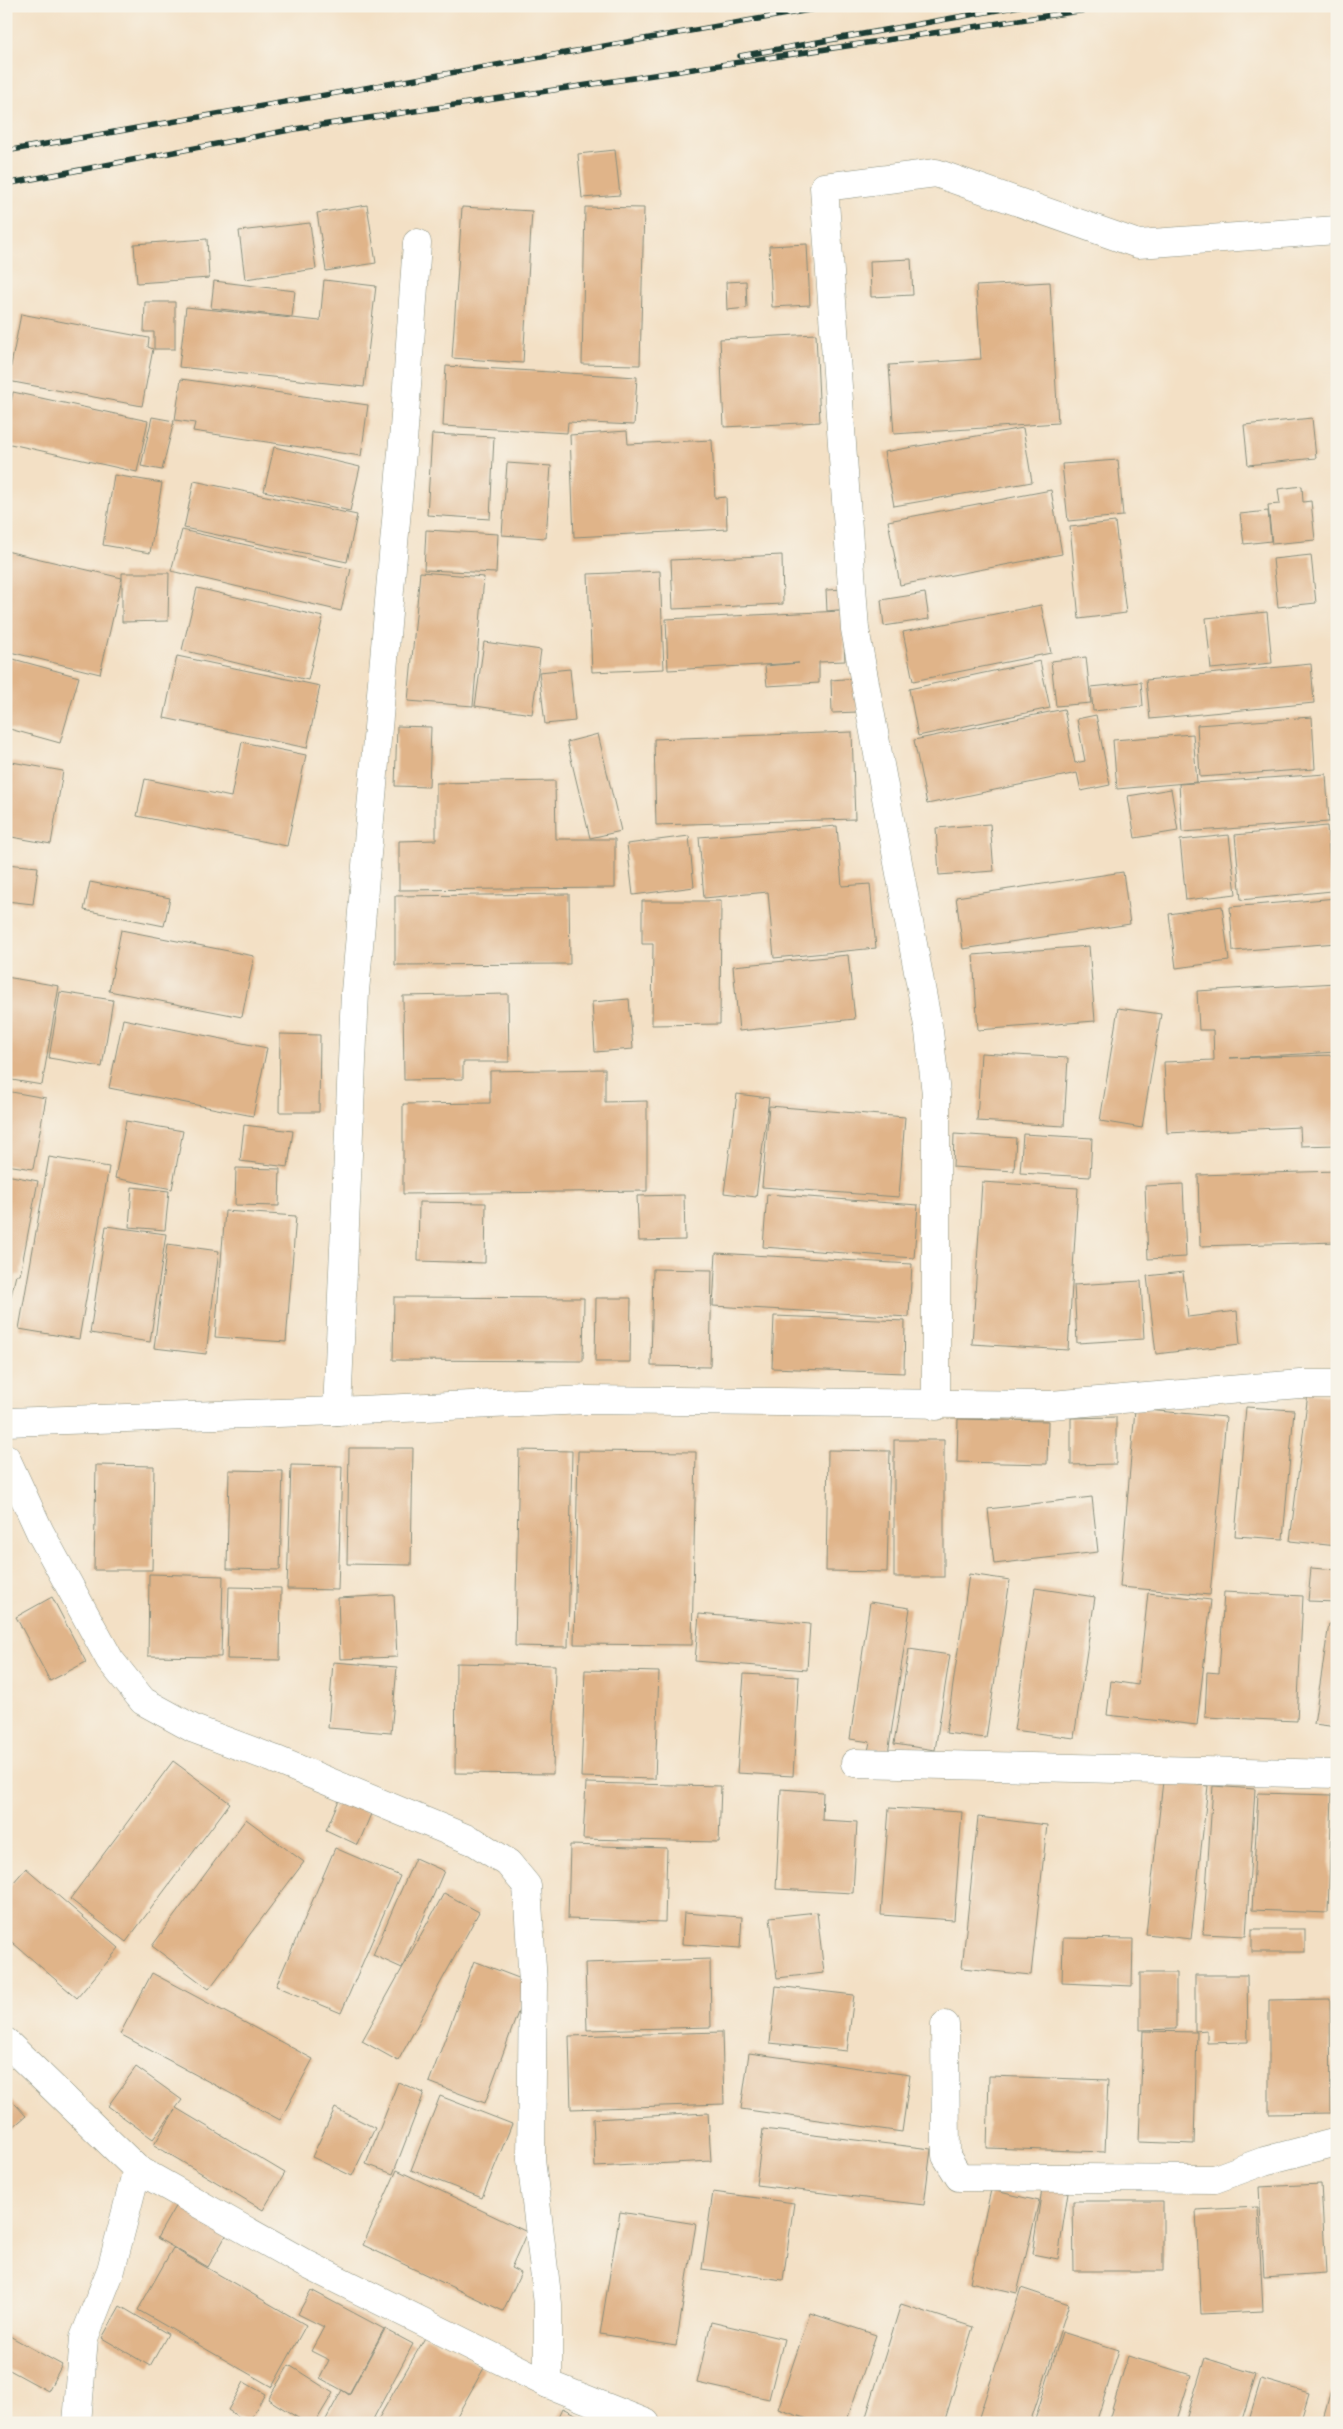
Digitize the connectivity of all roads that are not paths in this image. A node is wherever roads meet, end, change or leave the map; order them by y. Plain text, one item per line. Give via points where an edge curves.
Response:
1 (1337, 230) edge
2 (417, 243) dead end
3 (1337, 1384) edge
4 (936, 1406) junction
5 (337, 1411) junction
6 (6, 1422) edge
7 (6, 1458) edge
8 (855, 1763) dead end
9 (1337, 1774) edge
10 (945, 2025) dead end
11 (6, 2042) edge
12 (1337, 2142) edge
13 (137, 2169) junction
14 (548, 2384) junction
15 (77, 2423) edge
16 (646, 2423) edge

1 - 4 street via 1138,244 936,173 824,187 855,629 929,1031 936,1094
2 - 5 street via 356,992
3 - 4 street via 1300,1384 1051,1405
4 - 5 street via 586,1400
5 - 6 street
7 - 14 street via 40,1532 110,1660 143,1701 194,1729 475,1842 508,1863 527,1886 533,1984 531,2159 548,2304
8 - 9 street
10 - 12 street via 946,2156 959,2177 1215,2179 1264,2161
11 - 13 street
13 - 14 street via 304,2263
13 - 15 street via 111,2270 84,2338
14 - 16 street

